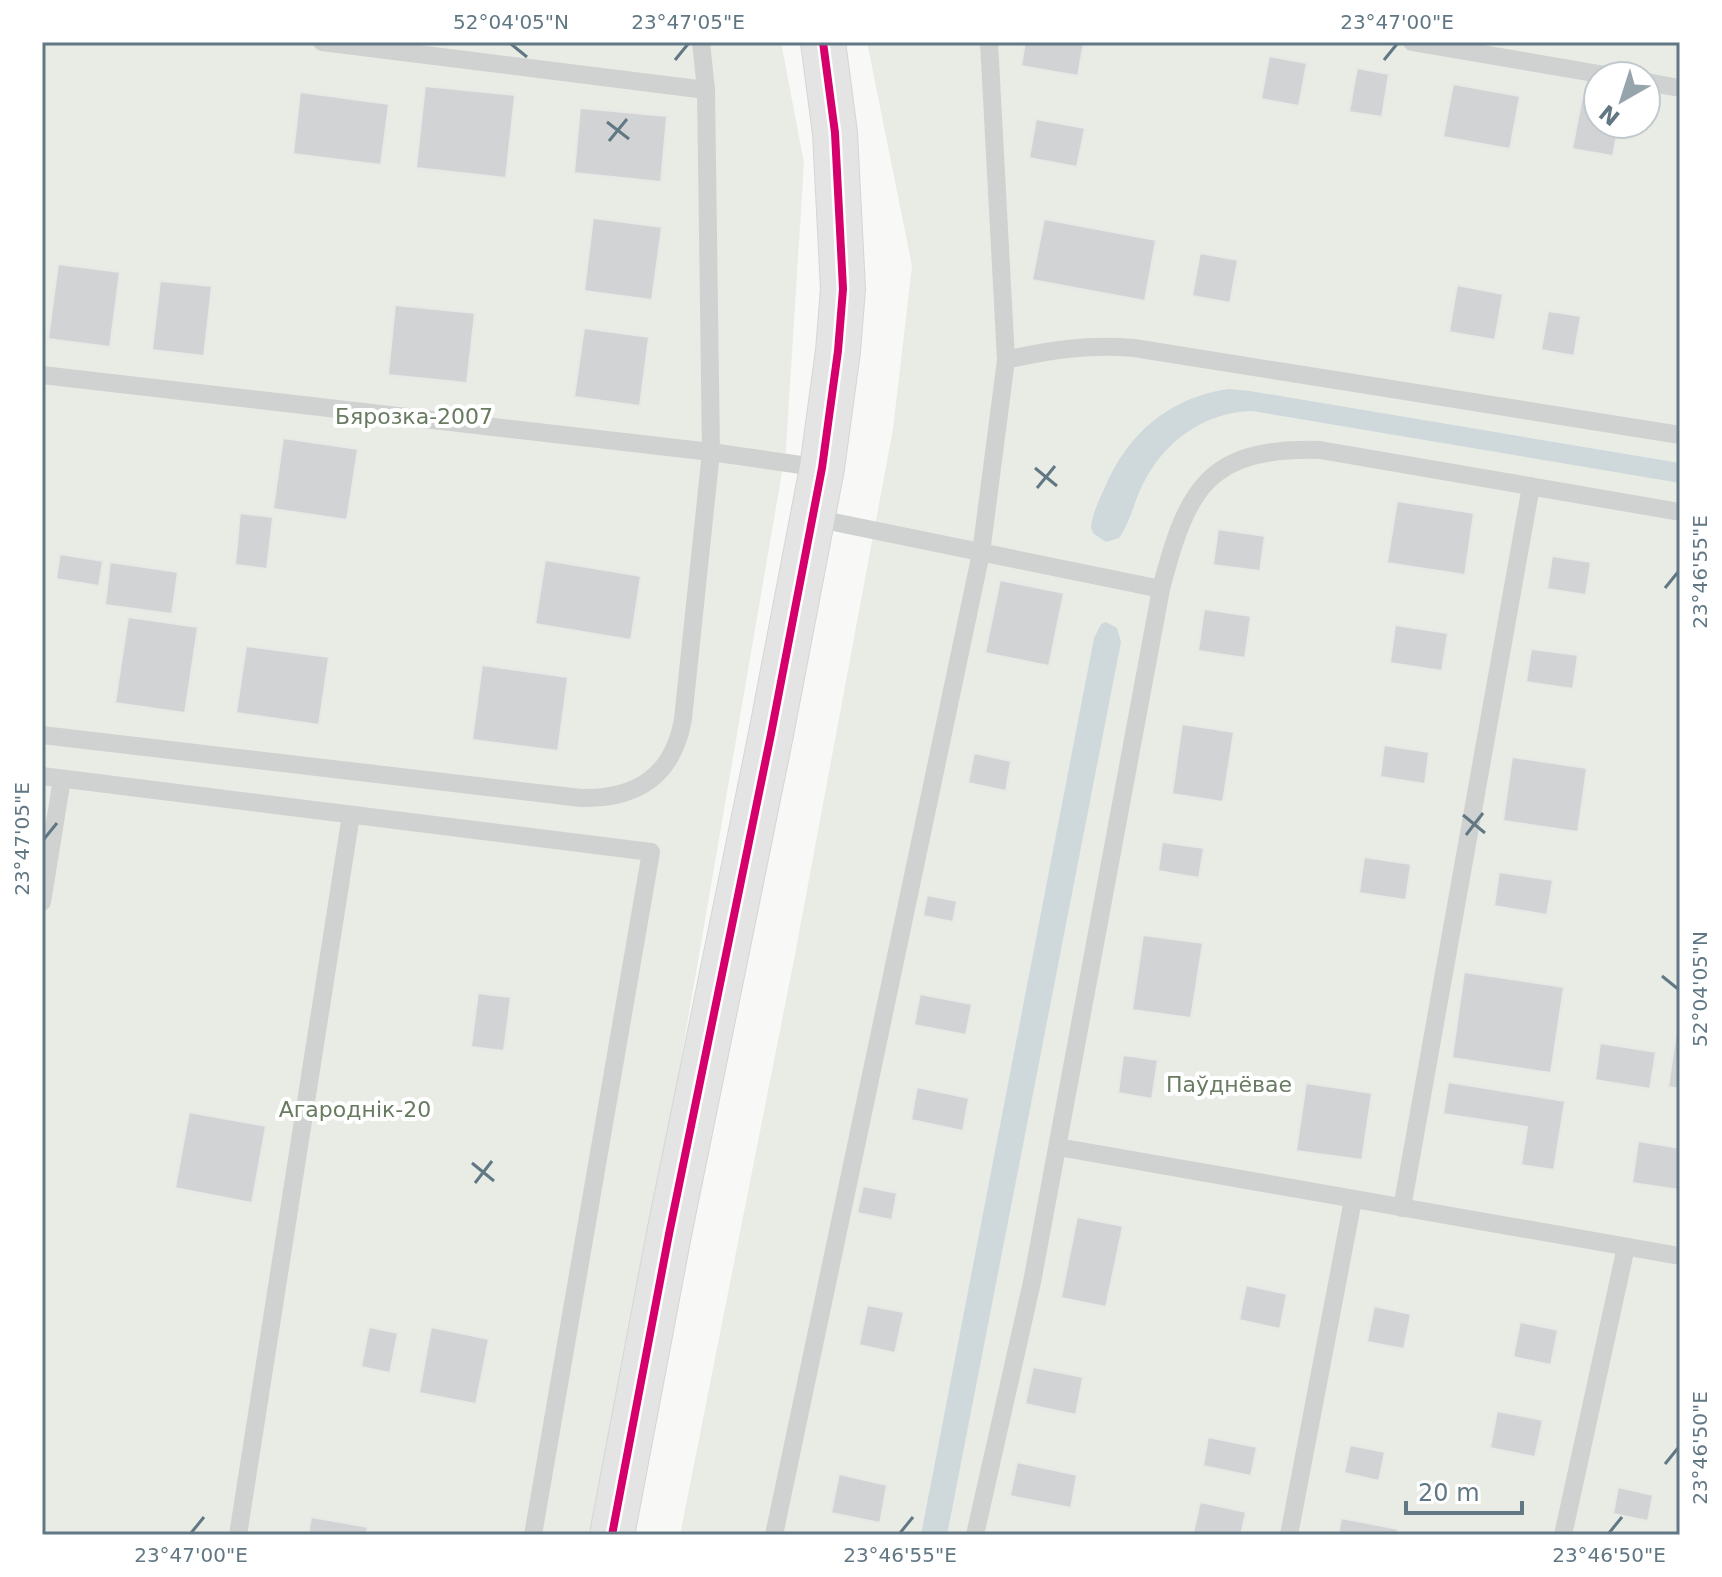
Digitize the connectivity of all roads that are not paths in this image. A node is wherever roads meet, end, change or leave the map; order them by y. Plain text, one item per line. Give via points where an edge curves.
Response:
1 (322, 42) edge
2 (701, 42) edge
3 (823, 42) edge
4 (989, 42) edge
5 (1412, 42) edge
6 (1582, 71) edge
7 (706, 90) junction
8 (1006, 360) junction
9 (42, 375) edge
10 (1680, 435) edge
11 (711, 452) junction
12 (822, 468) junction
13 (1531, 486) junction
14 (1680, 512) edge
15 (814, 518) junction
16 (981, 553) junction
17 (1161, 589) junction
18 (42, 735) edge
19 (42, 776) edge
20 (62, 779) junction
21 (351, 815) junction
22 (42, 902) edge
23 (1058, 1147) junction
24 (1353, 1200) junction
25 (1402, 1208) junction
26 (1626, 1247) junction
27 (1680, 1256) edge
28 (238, 1535) edge
29 (533, 1535) edge
30 (612, 1535) edge
31 (774, 1535) edge
32 (975, 1535) edge
33 (1289, 1535) edge
34 (1563, 1535) edge

1 - 7 lane
2 - 7 lane
3 - 12 street via 835,133 843,289
4 - 8 lane
5 - 6 lane
7 - 11 lane
8 - 10 lane via 1069,348 1134,348
8 - 16 lane
9 - 11 lane
11 - 12 lane
11 - 18 lane via 679,741 657,775 620,796 581,798
12 - 15 street
13 - 14 lane
13 - 17 lane via 1320,450 1259,452 1235,460 1199,491 1182,520
13 - 25 lane
15 - 16 lane
15 - 30 street
16 - 17 lane
16 - 31 lane
17 - 23 lane
19 - 20 lane
20 - 21 lane
20 - 22 lane
21 - 28 lane
21 - 29 lane via 651,852
23 - 24 lane
23 - 32 lane
24 - 25 lane
24 - 33 lane
25 - 26 lane
26 - 27 lane
26 - 34 lane

